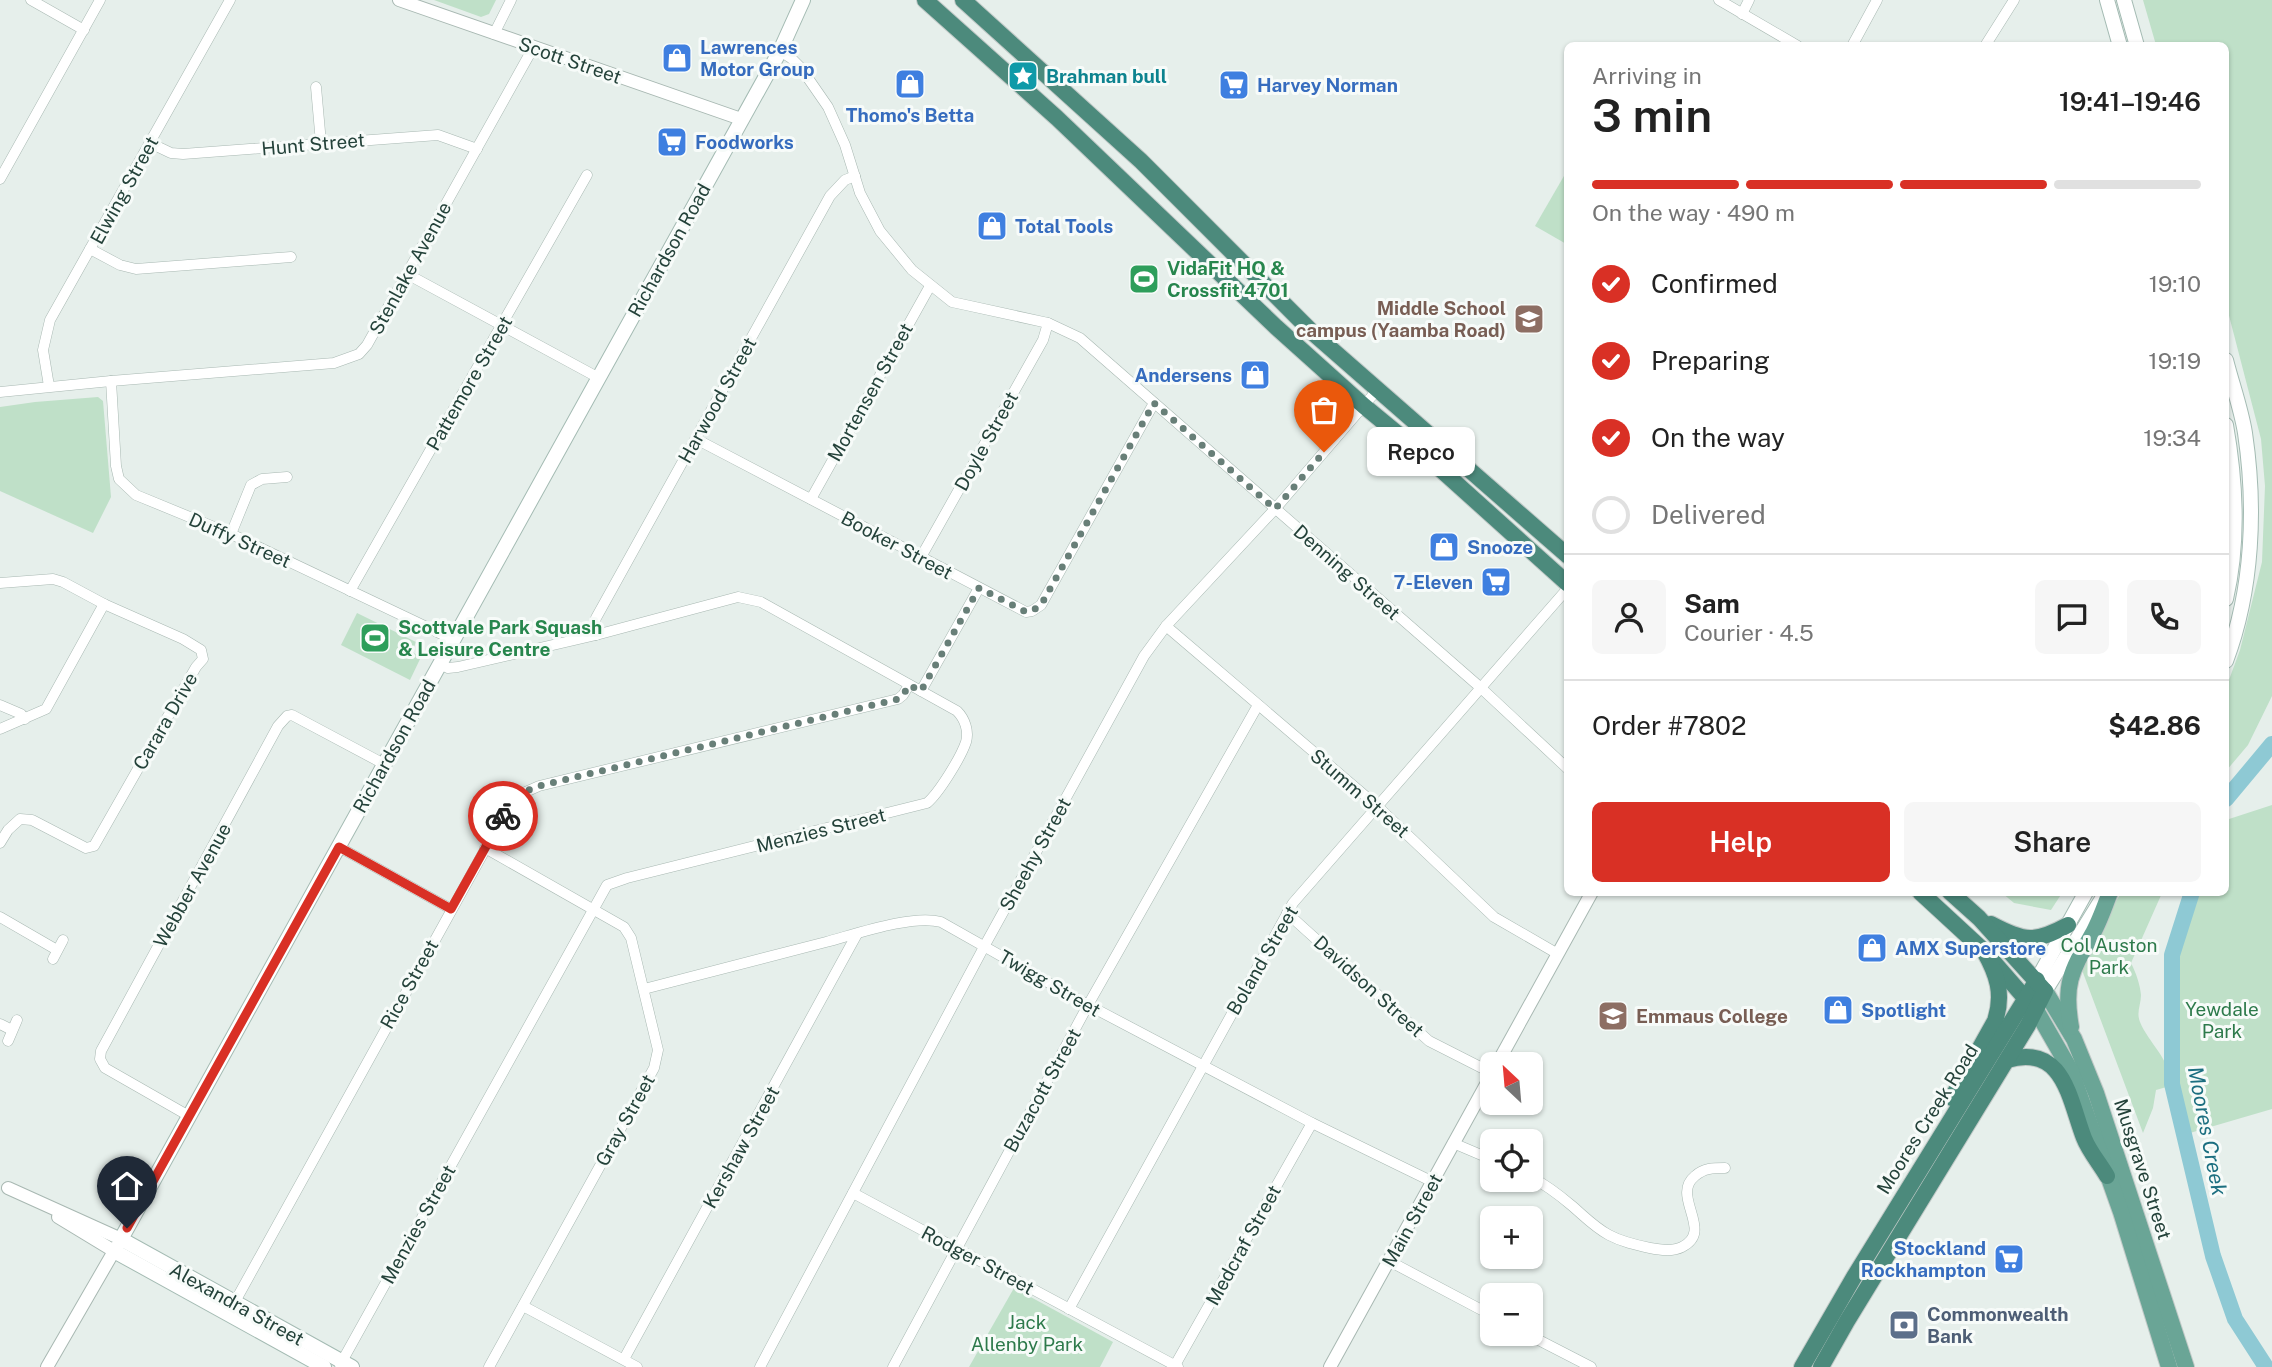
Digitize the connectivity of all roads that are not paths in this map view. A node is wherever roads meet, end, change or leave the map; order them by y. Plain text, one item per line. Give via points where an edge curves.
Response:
1 (31, 0) edge
2 (100, 0) edge
3 (230, 0) edge
4 (511, 0) edge
5 (803, 0) edge
6 (814, 0) edge
7 (912, 0) edge
8 (925, 0) edge
9 (963, 0) edge
10 (1719, 0) edge
11 (1749, 0) edge
12 (1877, 0) edge
13 (2014, 0) edge
14 (2107, 0) edge
15 (2124, 0) edge
16 (407, 1) edge
17 (1742, 14) junction
18 (944, 18) junction
19 (84, 30) junction
20 (494, 34) junction
21 (1791, 42) edge
22 (1854, 42) edge
23 (1988, 42) edge
24 (2119, 42) edge
25 (2136, 42) edge
26 (533, 48) junction
27 (780, 51) junction
28 (316, 87) dead end
29 (741, 119) junction
30 (150, 143) junction
31 (321, 143) junction
32 (477, 149) junction
33 (587, 175) dead end
34 (855, 176) junction
35 (0, 179) edge
36 (90, 249) junction
37 (291, 257) dead end
38 (407, 274) junction
39 (930, 286) junction
40 (1048, 323) junction
41 (502, 326) junction
42 (2229, 371) edge
43 (599, 378) junction
44 (111, 381) junction
45 (49, 386) junction
46 (1378, 389) junction
47 (0, 392) edge
48 (1154, 403) junction
49 (1364, 406) junction
50 (696, 439) junction
51 (2229, 447) edge
52 (287, 477) dead end
53 (811, 499) junction
54 (1275, 509) junction
55 (231, 534) junction
56 (1564, 552) edge
57 (921, 557) junction
58 (2229, 578) edge
59 (1564, 582) edge
60 (0, 583) edge
61 (979, 588) junction
62 (350, 591) junction
63 (1564, 591) edge
64 (104, 604) junction
65 (1166, 626) junction
66 (596, 635) junction
67 (454, 640) junction
68 (2229, 650) edge
69 (440, 664) junction
70 (909, 685) junction
71 (1481, 688) junction
72 (921, 691) junction
73 (0, 705) edge
74 (1258, 705) junction
75 (25, 719) junction
76 (0, 729) edge
77 (384, 764) junction
78 (1564, 765) edge
79 (1377, 806) junction
80 (0, 843) edge
81 (339, 847) junction
82 (485, 848) junction
83 (1590, 896) edge
84 (1924, 896) edge
85 (1954, 896) edge
86 (2084, 896) edge
87 (2105, 896) edge
88 (2107, 896) edge
89 (451, 909) junction
90 (593, 909) junction
91 (1287, 913) junction
92 (0, 918) edge
93 (1979, 918) junction
94 (2068, 925) junction
95 (857, 934) junction
96 (62, 940) dead end
97 (985, 945) junction
98 (1983, 951) junction
99 (1558, 954) junction
100 (2041, 986) junction
101 (643, 989) junction
102 (2031, 1004) junction
103 (1088, 1005) junction
104 (0, 1024) edge
105 (12, 1030) dead end
106 (2074, 1039) junction
107 (1504, 1052) edge
108 (2007, 1060) junction
109 (1202, 1065) junction
110 (1480, 1066) edge
111 (1480, 1094) edge
112 (189, 1116) junction
113 (1312, 1123) junction
114 (1453, 1143) junction
115 (1480, 1154) edge
116 (1725, 1168) dead end
117 (2108, 1176) junction
118 (1433, 1182) junction
119 (1543, 1184) edge
120 (4, 1186) edge
121 (852, 1193) junction
122 (118, 1245) junction
123 (956, 1248) junction
124 (1868, 1254) junction
125 (1389, 1261) junction
126 (523, 1306) junction
127 (231, 1308) junction
128 (1069, 1309) junction
129 (1480, 1309) edge
130 (1543, 1342) edge
131 (624, 1359) junction
132 (344, 1365) edge
133 (1176, 1366) edge
134 (47, 1367) edge
135 (324, 1367) edge
136 (489, 1367) edge
137 (638, 1367) edge
138 (760, 1367) edge
139 (893, 1367) edge
140 (1330, 1367) edge
141 (1591, 1367) edge
142 (1802, 1367) edge
143 (1821, 1367) edge
144 (2169, 1367) edge
145 (2186, 1367) edge

1 - 19 street
2 - 19 street
3 - 30 street, Elwing Street
4 - 20 street
5 - 27 main road, Richardson Road
6 - 27 main road, Richardson Road
7 - 18 highway via 934,17
8 - 18 highway
9 - 46 highway via 1141,161 1313,333
10 - 17 street
11 - 17 street
12 - 22 street
13 - 23 street
14 - 24 main road
15 - 25 main road
16 - 20 street, Scott Street
17 - 21 street
18 - 49 highway
19 - 35 street
20 - 26 street, Scott Street
26 - 29 street, Scott Street
26 - 32 street, Stenlake Avenue
27 - 29 main road, Richardson Road
27 - 34 street, Denning Street via 801,68 828,107
28 - 31 street
29 - 43 main road, Richardson Road
30 - 31 street, Hunt Street via 183,155
30 - 36 street, Elwing Street
31 - 32 street, Hunt Street via 438,135
32 - 38 street, Stenlake Avenue
33 - 41 street, Pattemore Street
34 - 39 street, Denning Street via 880,230 901,259
34 - 50 street, Harwood Street via 830,196
36 - 37 street via 136,269
36 - 45 street, Elwing Street via 46,331 43,350
38 - 41 street
38 - 44 street, Stenlake Avenue via 367,345 345,361
39 - 40 street, Denning Street via 952,302
39 - 53 street, Mortensen Street
40 - 48 street, Denning Street via 1080,338
40 - 57 street, Doyle Street via 1043,340
41 - 43 street
41 - 62 street, Pattemore Street
42 - 68 main road via 2245,430 2251,517 2241,607
43 - 67 main road, Richardson Road
44 - 45 street, Stenlake Avenue
44 - 55 street, Duffy Street via 119,479 136,495
45 - 47 street, Stenlake Avenue
46 - 49 street, Sheehy Street
46 - 56 highway
48 - 54 street, Denning Street
48 - 61 street, Booker Street via 1041,605 1026,612
49 - 54 street, Sheehy Street
49 - 59 highway
50 - 53 street, Booker Street
50 - 66 street, Harwood Street via 596,618
51 - 58 main road via 2234,507
52 - 55 street via 251,485
53 - 57 street, Booker Street
54 - 65 street, Sheehy Street
54 - 71 street, Denning Street
55 - 62 street, Duffy Street
57 - 61 street, Booker Street
60 - 64 street, Carara Drive via 53,579
61 - 72 street
62 - 67 street, Duffy Street
63 - 71 street, Boland Street
64 - 75 street via 46,709
64 - 80 street, Carara Drive via 184,639 201,650 203,659 94,846 86,848 20,818
65 - 74 street, Stumm Street
65 - 97 street, Sheehy Street via 1144,656
66 - 69 street, Menzies Street via 458,667
66 - 70 street, Menzies Street via 738,597 749,598
67 - 69 main road, Richardson Road
69 - 77 main road, Richardson Road
70 - 72 street, Menzies Street
70 - 82 street, Rice Street via 898,699 529,789 512,801
71 - 78 street, Denning Street
71 - 79 street, Boland Street
72 - 90 street, Menzies Street via 957,711 967,733 938,792 927,803 616,881 602,891
73 - 75 street
74 - 79 street, Stumm Street
74 - 103 street, Buzacott Street
75 - 76 street
77 - 81 main road, Richardson Road
77 - 112 street, Webber Avenue via 292,715 278,726 101,1051 105,1068
79 - 91 street, Boland Street
79 - 99 street, Stumm Street via 1494,917
81 - 89 street
81 - 112 main road, Richardson Road
82 - 89 street, Rice Street
82 - 90 street, Gray Street
83 - 99 street
84 - 98 highway
85 - 93 highway
86 - 94 main road, Moores Creek Road
87 - 100 main road, Moores Creek Road
88 - 106 main road via 2071,972 2068,999
89 - 127 street, Rice Street
90 - 101 street, Gray Street via 627,931
90 - 132 street, Menzies Street
91 - 109 street, Boland Street
91 - 110 street, Davidson Street via 1429,1041
92 - 96 street via 55,954
93 - 94 highway via 2030,939
93 - 100 highway
94 - 100 main road, Moores Creek Road
95 - 97 street, Twigg Street via 930,919
95 - 101 street, Twigg Street
95 - 131 street, Kershaw Street
97 - 103 street, Twigg Street
97 - 121 street, Sheehy Street
98 - 102 highway
98 - 124 highway via 1996,972 2000,999 1995,1021
99 - 107 street
100 - 102 highway, Moores Creek Road
100 - 106 main road, Musgrave Street
101 - 126 street, Gray Street via 658,1049 654,1068
102 - 108 highway, Moores Creek Road
102 - 117 main road, Musgrave Street via 2071,1071
102 - 124 highway, Moores Creek Road
103 - 109 street, Twigg Street
103 - 123 street, Buzacott Street
104 - 105 street
106 - 145 main road, Musgrave Street via 2113,1142
108 - 117 highway via 2025,1055 2055,1068 2064,1080 2086,1142
108 - 143 highway, Moores Creek Road
109 - 113 street, Twigg Street
109 - 128 street, Boland Street
111 - 114 street, Main Street
112 - 122 main road, Richardson Road
113 - 118 street, Twigg Street
113 - 133 street, Medcraf Street
114 - 115 street
114 - 118 street, Main Street
116 - 119 street via 1710,1168 1690,1180 1686,1198 1696,1227 1694,1235 1685,1246 1670,1250 1609,1236
117 - 144 main road, Musgrave Street
118 - 125 street, Main Street
120 - 122 street, Alexandra Street
121 - 123 street, Rodger Street
121 - 138 street, Sheehy Street
122 - 127 main road, Alexandra Street
122 - 134 street, Richardson Road
123 - 128 street, Rodger Street
123 - 139 street, Buzacott Street
124 - 142 highway, Moores Creek Road
125 - 129 street
125 - 140 street, Main Street
126 - 131 street
126 - 136 street, Gray Street
127 - 132 main road, Alexandra Street
127 - 135 main road, Alexandra Street
128 - 133 street, Rodger Street
130 - 141 street
131 - 137 street

